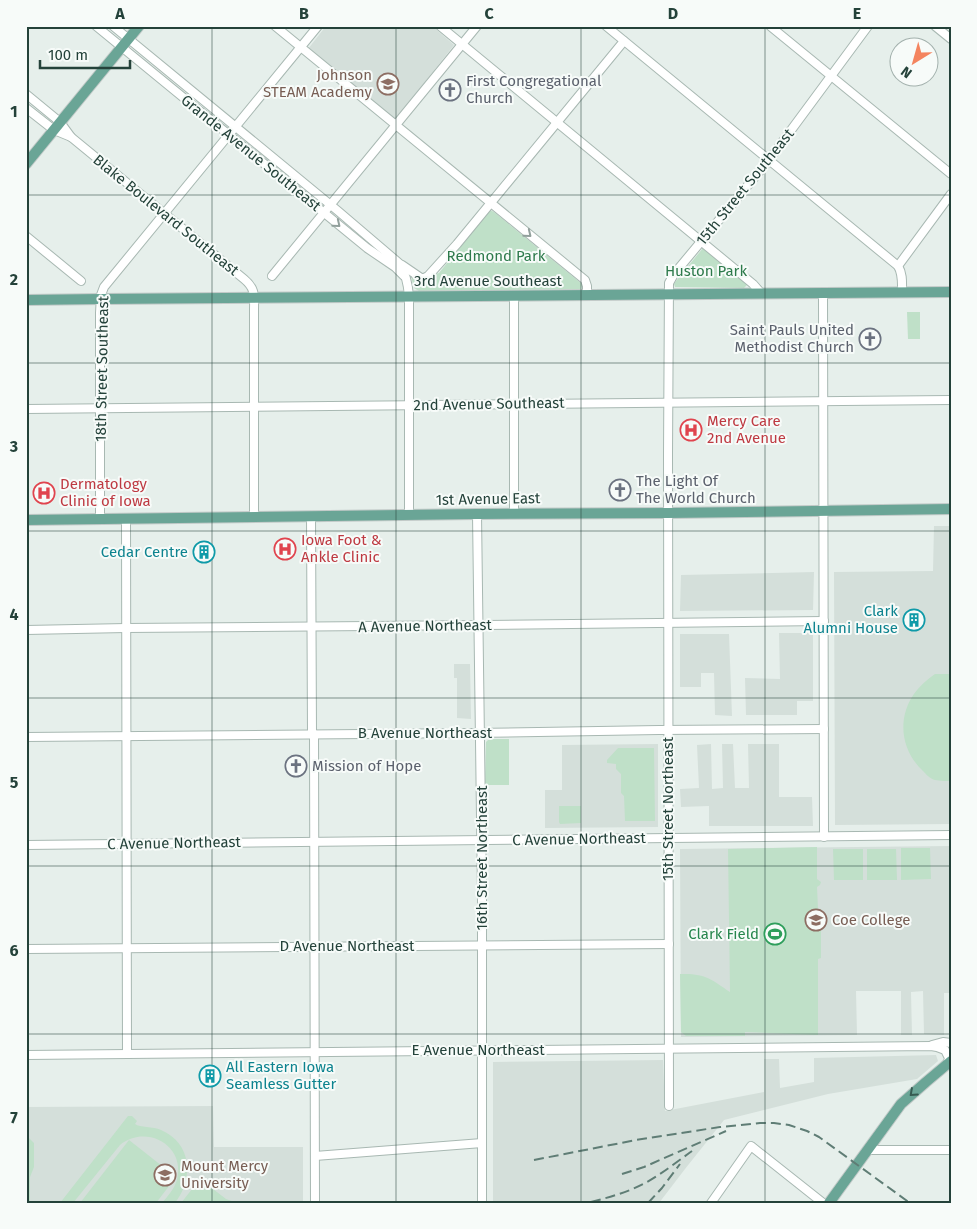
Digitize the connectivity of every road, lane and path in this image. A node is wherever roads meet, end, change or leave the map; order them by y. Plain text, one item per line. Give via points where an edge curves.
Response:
1 (96, 26) edge
2 (113, 26) edge
3 (139, 26) edge
4 (275, 26) edge
5 (318, 26) edge
6 (440, 26) edge
7 (477, 26) edge
8 (606, 26) edge
9 (770, 26) edge
10 (868, 26) edge
11 (935, 26) edge
12 (615, 29) edge
13 (951, 39) edge
14 (624, 41) junction
15 (125, 43) junction
16 (462, 44) junction
17 (301, 48) junction
18 (831, 76) junction
19 (26, 94) edge
20 (26, 108) edge
21 (557, 122) junction
22 (57, 126) junction
23 (396, 126) junction
24 (235, 127) junction
25 (229, 135) junction
26 (769, 160) junction
27 (26, 164) edge
28 (951, 174) edge
29 (951, 194) edge
30 (490, 203) junction
31 (330, 204) junction
32 (164, 213) junction
33 (324, 213) junction
34 (26, 236) edge
35 (702, 241) junction
36 (400, 264) junction
37 (898, 266) junction
38 (272, 276) dead end
39 (407, 280) junction
40 (81, 281) dead end
41 (760, 292) junction
42 (902, 292) junction
43 (951, 292) edge
44 (824, 293) junction
45 (669, 294) junction
46 (587, 295) junction
47 (409, 296) junction
48 (514, 296) junction
49 (254, 298) junction
50 (101, 299) junction
51 (26, 300) edge
52 (951, 400) edge
53 (824, 401) junction
54 (669, 403) junction
55 (514, 404) junction
56 (409, 405) junction
57 (254, 406) junction
58 (100, 408) junction
59 (26, 409) edge
60 (951, 509) edge
61 (823, 511) junction
62 (514, 513) junction
63 (668, 513) junction
64 (477, 514) junction
65 (409, 515) junction
66 (254, 516) junction
67 (311, 516) junction
68 (126, 518) junction
69 (100, 519) junction
70 (26, 520) edge
71 (824, 621) junction
72 (669, 623) junction
73 (478, 625) junction
74 (312, 627) junction
75 (126, 628) junction
76 (26, 630) edge
77 (824, 729) junction
78 (669, 730) junction
79 (480, 733) junction
80 (313, 734) junction
81 (126, 736) junction
82 (26, 737) edge
83 (951, 835) edge
84 (824, 837) junction
85 (668, 838) junction
86 (482, 840) junction
87 (315, 842) junction
88 (126, 844) junction
89 (26, 845) edge
90 (668, 944) junction
91 (482, 945) junction
92 (314, 946) junction
93 (127, 948) junction
94 (26, 949) edge
95 (951, 1043) edge
96 (931, 1046) junction
97 (669, 1049) junction
98 (482, 1050) junction
99 (315, 1052) junction
100 (127, 1054) junction
101 (26, 1055) edge
102 (948, 1063) edge
103 (669, 1106) dead end
104 (482, 1143) junction
105 (867, 1150) junction
106 (951, 1150) edge
107 (315, 1156) junction
108 (315, 1203) edge
109 (482, 1203) edge
110 (711, 1203) edge
111 (823, 1203) edge
112 (829, 1203) edge

1 - 15 street, Grande Avenue Southeast
2 - 15 street, Grande Avenue Southeast
3 - 15 main road
4 - 17 street
5 - 17 street, 18th Street Southeast
6 - 16 street
7 - 16 street
8 - 12 street
9 - 18 street
10 - 18 street, 15th Street Southeast
11 - 13 street
12 - 14 street
14 - 21 street
14 - 26 street
15 - 22 main road
15 - 24 street, Grande Avenue Southeast
15 - 25 street, Grande Avenue Southeast
16 - 21 street
16 - 23 street
17 - 23 street
17 - 24 street, 18th Street Southeast
18 - 26 street, 15th Street Southeast
18 - 28 street
19 - 22 street, Blake Boulevard Southeast
20 - 22 street, Blake Boulevard Southeast
21 - 30 street
21 - 35 street
22 - 27 main road
22 - 32 street, Blake Boulevard Southeast
23 - 30 street
23 - 31 street
24 - 25 street, 18th Street Southeast
24 - 31 street, Grande Avenue Southeast
25 - 32 street, 18th Street Southeast
25 - 33 street, Grande Avenue Southeast
26 - 35 street, 15th Street Southeast
26 - 37 street
29 - 37 street
30 - 36 street via 440,264 424,278
30 -> 46 street via 584,280
31 - 33 street
31 - 36 street, Grande Avenue Southeast
32 - 49 street, Blake Boulevard Southeast via 246,281 253,289
32 - 50 street, 18th Street Southeast via 107,282
33 - 38 street
33 -> 39 street, Grande Avenue Southeast
34 - 40 street
35 - 41 street
35 - 45 street, 15th Street Southeast via 671,279
36 - 39 street, Grande Avenue Southeast
37 - 42 street
39 - 47 street, Grande Avenue Southeast
41 - 44 main road, 3rd Avenue Southeast
41 - 45 main road, 3rd Avenue Southeast
42 - 43 main road, 3rd Avenue Southeast
42 - 44 main road, 3rd Avenue Southeast
44 - 53 street
45 - 46 main road, 3rd Avenue Southeast
45 - 54 street, 15th Street Southeast
46 - 48 main road, 3rd Avenue Southeast
47 - 48 main road, 3rd Avenue Southeast
47 - 49 main road, 3rd Avenue Southeast
47 - 56 street, Grande Avenue Southeast
48 - 55 street
49 - 50 main road, 3rd Avenue Southeast
49 - 57 street
50 - 51 main road, 3rd Avenue Southeast
50 - 58 street, 18th Street Southeast
52 - 53 street, 2nd Avenue Southeast
53 - 54 street, 2nd Avenue Southeast
53 - 61 street
54 - 55 street, 2nd Avenue Southeast
54 - 63 street, 15th Street Southeast
55 - 56 street, 2nd Avenue Southeast
55 - 62 street
56 - 57 street, 2nd Avenue Southeast
56 - 65 street, Grande Avenue Southeast
57 - 58 street, 2nd Avenue Southeast
57 - 66 street
58 - 59 street, 2nd Avenue Southeast
58 - 69 street, 18th Street Southeast
60 - 61 main road, 1st Avenue East
61 - 63 main road, 1st Avenue East
61 - 71 street
62 - 63 main road, 1st Avenue East
62 - 64 main road, 1st Avenue East
63 - 72 street, 15th Street Northeast
64 - 65 main road, 1st Avenue East
64 - 73 street, 16th Street Northeast
65 - 67 main road, 1st Avenue East
66 - 67 main road, 1st Avenue East
66 - 68 main road, 1st Avenue East
67 - 74 street
68 - 69 main road, 1st Avenue East
68 - 75 street
69 - 70 main road, 1st Avenue East
71 - 72 street, A Avenue Northeast
71 - 77 street
72 - 73 street, A Avenue Northeast
72 - 78 street, 15th Street Northeast
73 - 74 street, A Avenue Northeast
73 - 79 street, 16th Street Northeast
74 - 75 street, A Avenue Northeast
74 - 80 street
75 - 76 street, A Avenue Northeast
75 - 81 street
77 - 78 street, B Avenue Northeast
77 - 84 street
78 - 79 street, B Avenue Northeast
78 - 85 street, 15th Street Northeast
79 - 80 street, B Avenue Northeast
79 - 86 street, 16th Street Northeast
80 - 81 street, B Avenue Northeast
80 - 87 street
81 - 82 street, B Avenue Northeast
81 - 88 street
83 - 84 street, C Avenue Northeast
84 - 85 street, C Avenue Northeast
85 - 86 street, C Avenue Northeast
85 - 90 street, 15th Street Northeast
86 - 87 street, C Avenue Northeast
86 - 91 street, 16th Street Northeast
87 - 88 street, C Avenue Northeast
87 - 92 street
88 - 89 street, C Avenue Northeast
88 - 93 street
90 - 91 street, D Avenue Northeast
90 - 97 street, 15th Street Northeast
91 - 92 street, D Avenue Northeast
91 - 98 street, 16th Street Northeast
92 - 93 street, D Avenue Northeast
92 - 99 street
93 - 94 street, D Avenue Northeast
93 - 100 street
95 - 96 street, E Avenue Northeast
96 - 97 street, E Avenue Northeast
96 - 102 street via 945,1050
97 - 98 street, E Avenue Northeast
97 - 103 street, 15th Street Northeast
98 - 99 street, E Avenue Northeast
98 - 104 street, 16th Street Northeast
99 - 100 street, E Avenue Northeast
99 - 107 street
100 - 101 street, E Avenue Northeast
102 -> 105 main road via 901,1104
104 - 107 street
104 - 109 street, 16th Street Northeast
105 - 106 street
105 - 112 main road
107 - 108 street
110 - 111 street via 751,1146

